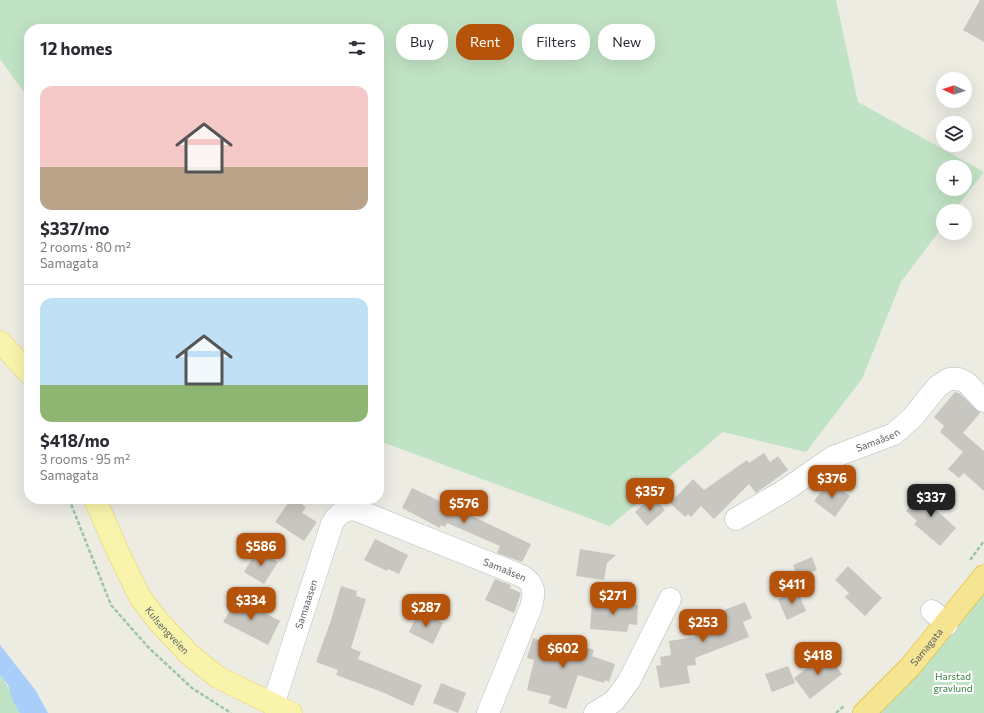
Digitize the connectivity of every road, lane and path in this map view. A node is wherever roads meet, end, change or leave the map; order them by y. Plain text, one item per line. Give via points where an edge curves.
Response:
1 (0, 342) edge
2 (24, 368) edge
3 (984, 401) edge
4 (97, 504) edge
5 (347, 510) joint
6 (736, 518) dead end
7 (984, 576) edge
8 (670, 599) dead end
9 (282, 709) edge
10 (488, 713) edge
11 (595, 713) edge
12 (864, 713) edge

1 - 2 main road
3 - 6 street, Samaåsen via 967,383 959,379 948,379 938,386 913,417 894,434 833,457 787,489
4 - 9 main road, Kulsengveien via 140,597 158,621 190,655 219,678
5 - 9 street, Samaaasen via 336,517 332,524
5 - 10 street, Samaåsen via 354,510 530,581 535,594 531,607
7 - 12 highway, Samagata via 939,617 910,667
8 - 11 street via 629,681 614,701

